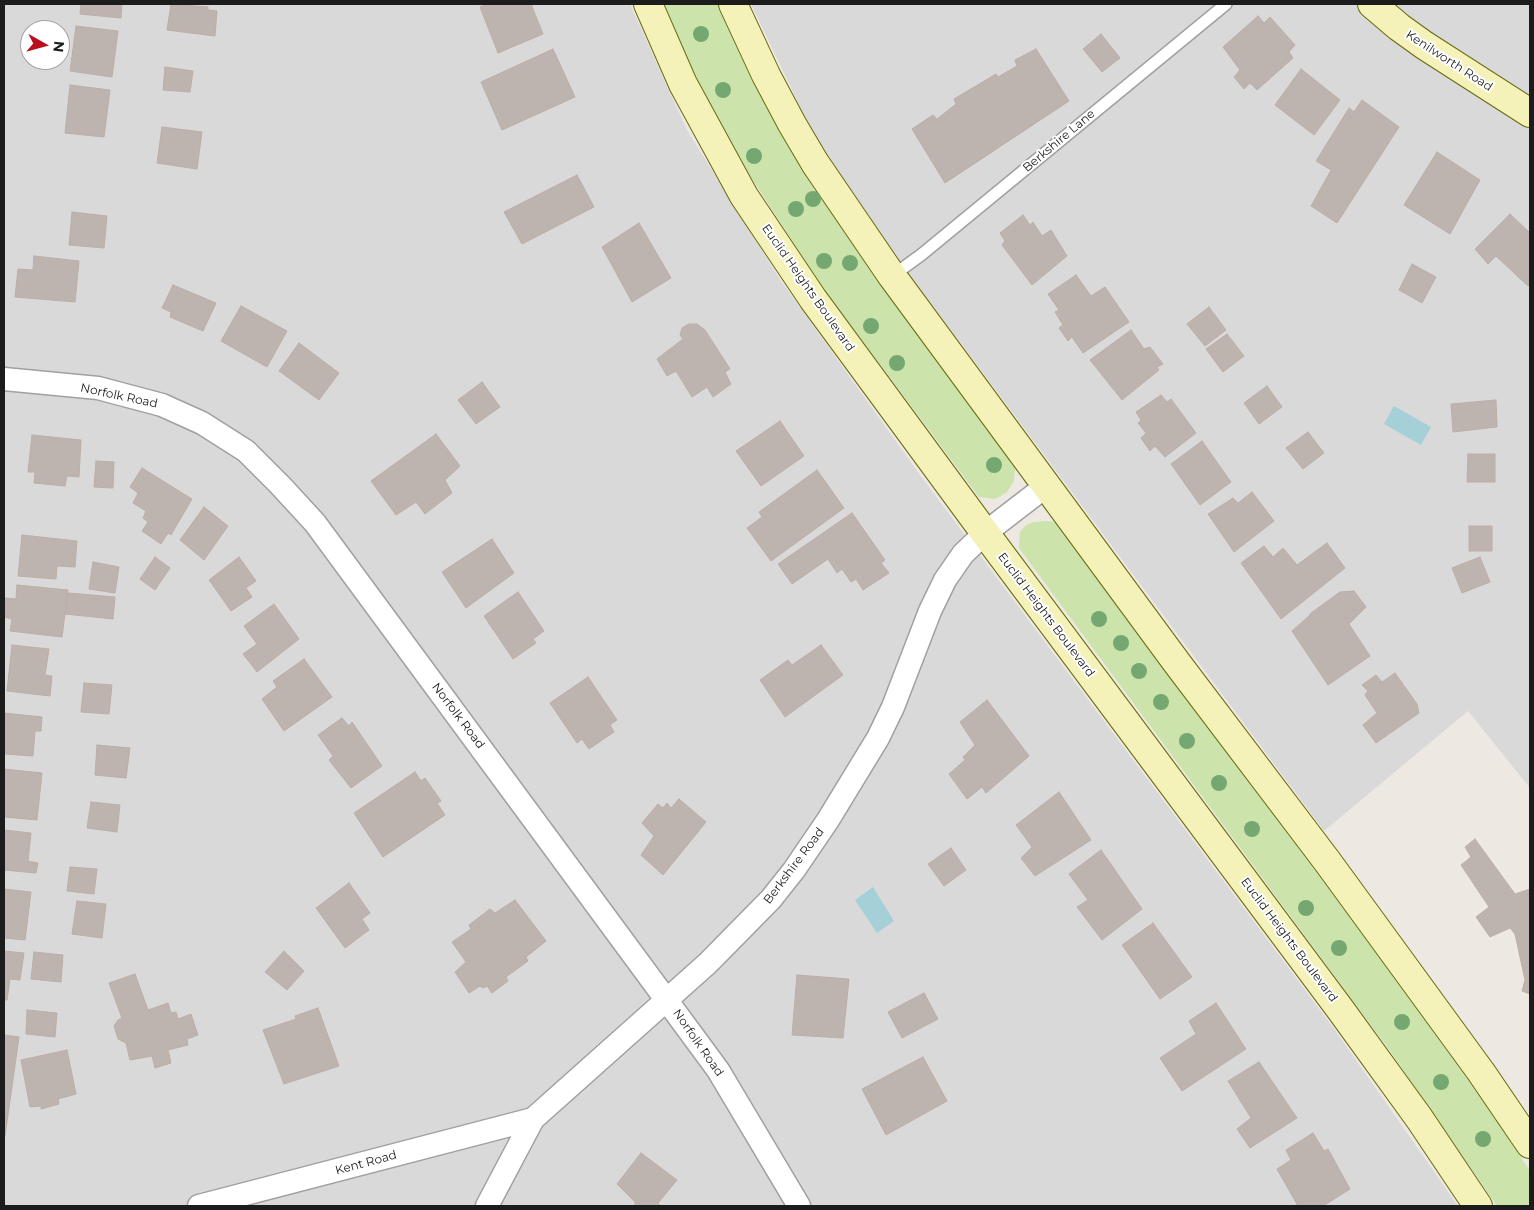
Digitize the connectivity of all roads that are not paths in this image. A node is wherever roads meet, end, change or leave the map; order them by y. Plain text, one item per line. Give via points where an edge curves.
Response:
1 (648, 4) edge
2 (733, 4) edge
3 (1226, 4) edge
4 (1372, 4) edge
5 (1530, 113) edge
6 (892, 276) junction
7 (4, 379) edge
8 (1046, 486) junction
9 (985, 533) junction
10 (668, 1000) junction
11 (533, 1119) junction
12 (1530, 1144) edge
13 (199, 1206) edge
14 (487, 1206) edge
15 (799, 1206) edge
16 (1478, 1206) edge

1 - 9 main road, Euclid Heights Boulevard via 683,84 744,196 814,299
2 - 6 main road via 792,124
3 - 6 lane, Berkshire Lane
4 - 5 main road, Kenilworth Road via 1424,45
6 - 8 main road
7 - 10 street, Norfolk Road via 98,388 162,405 202,423 246,451 315,523
8 - 9 street, Berkshire Road
8 - 12 main road via 1327,861
9 - 10 street, Berkshire Road via 963,554 945,580 878,738 828,820 770,899
9 - 16 main road, Euclid Heights Boulevard via 1340,1008
10 - 11 street, Berkshire Road
10 - 15 street, Norfolk Road via 718,1070
11 - 13 street, Kent Road
11 - 14 street, Berkshire Road

